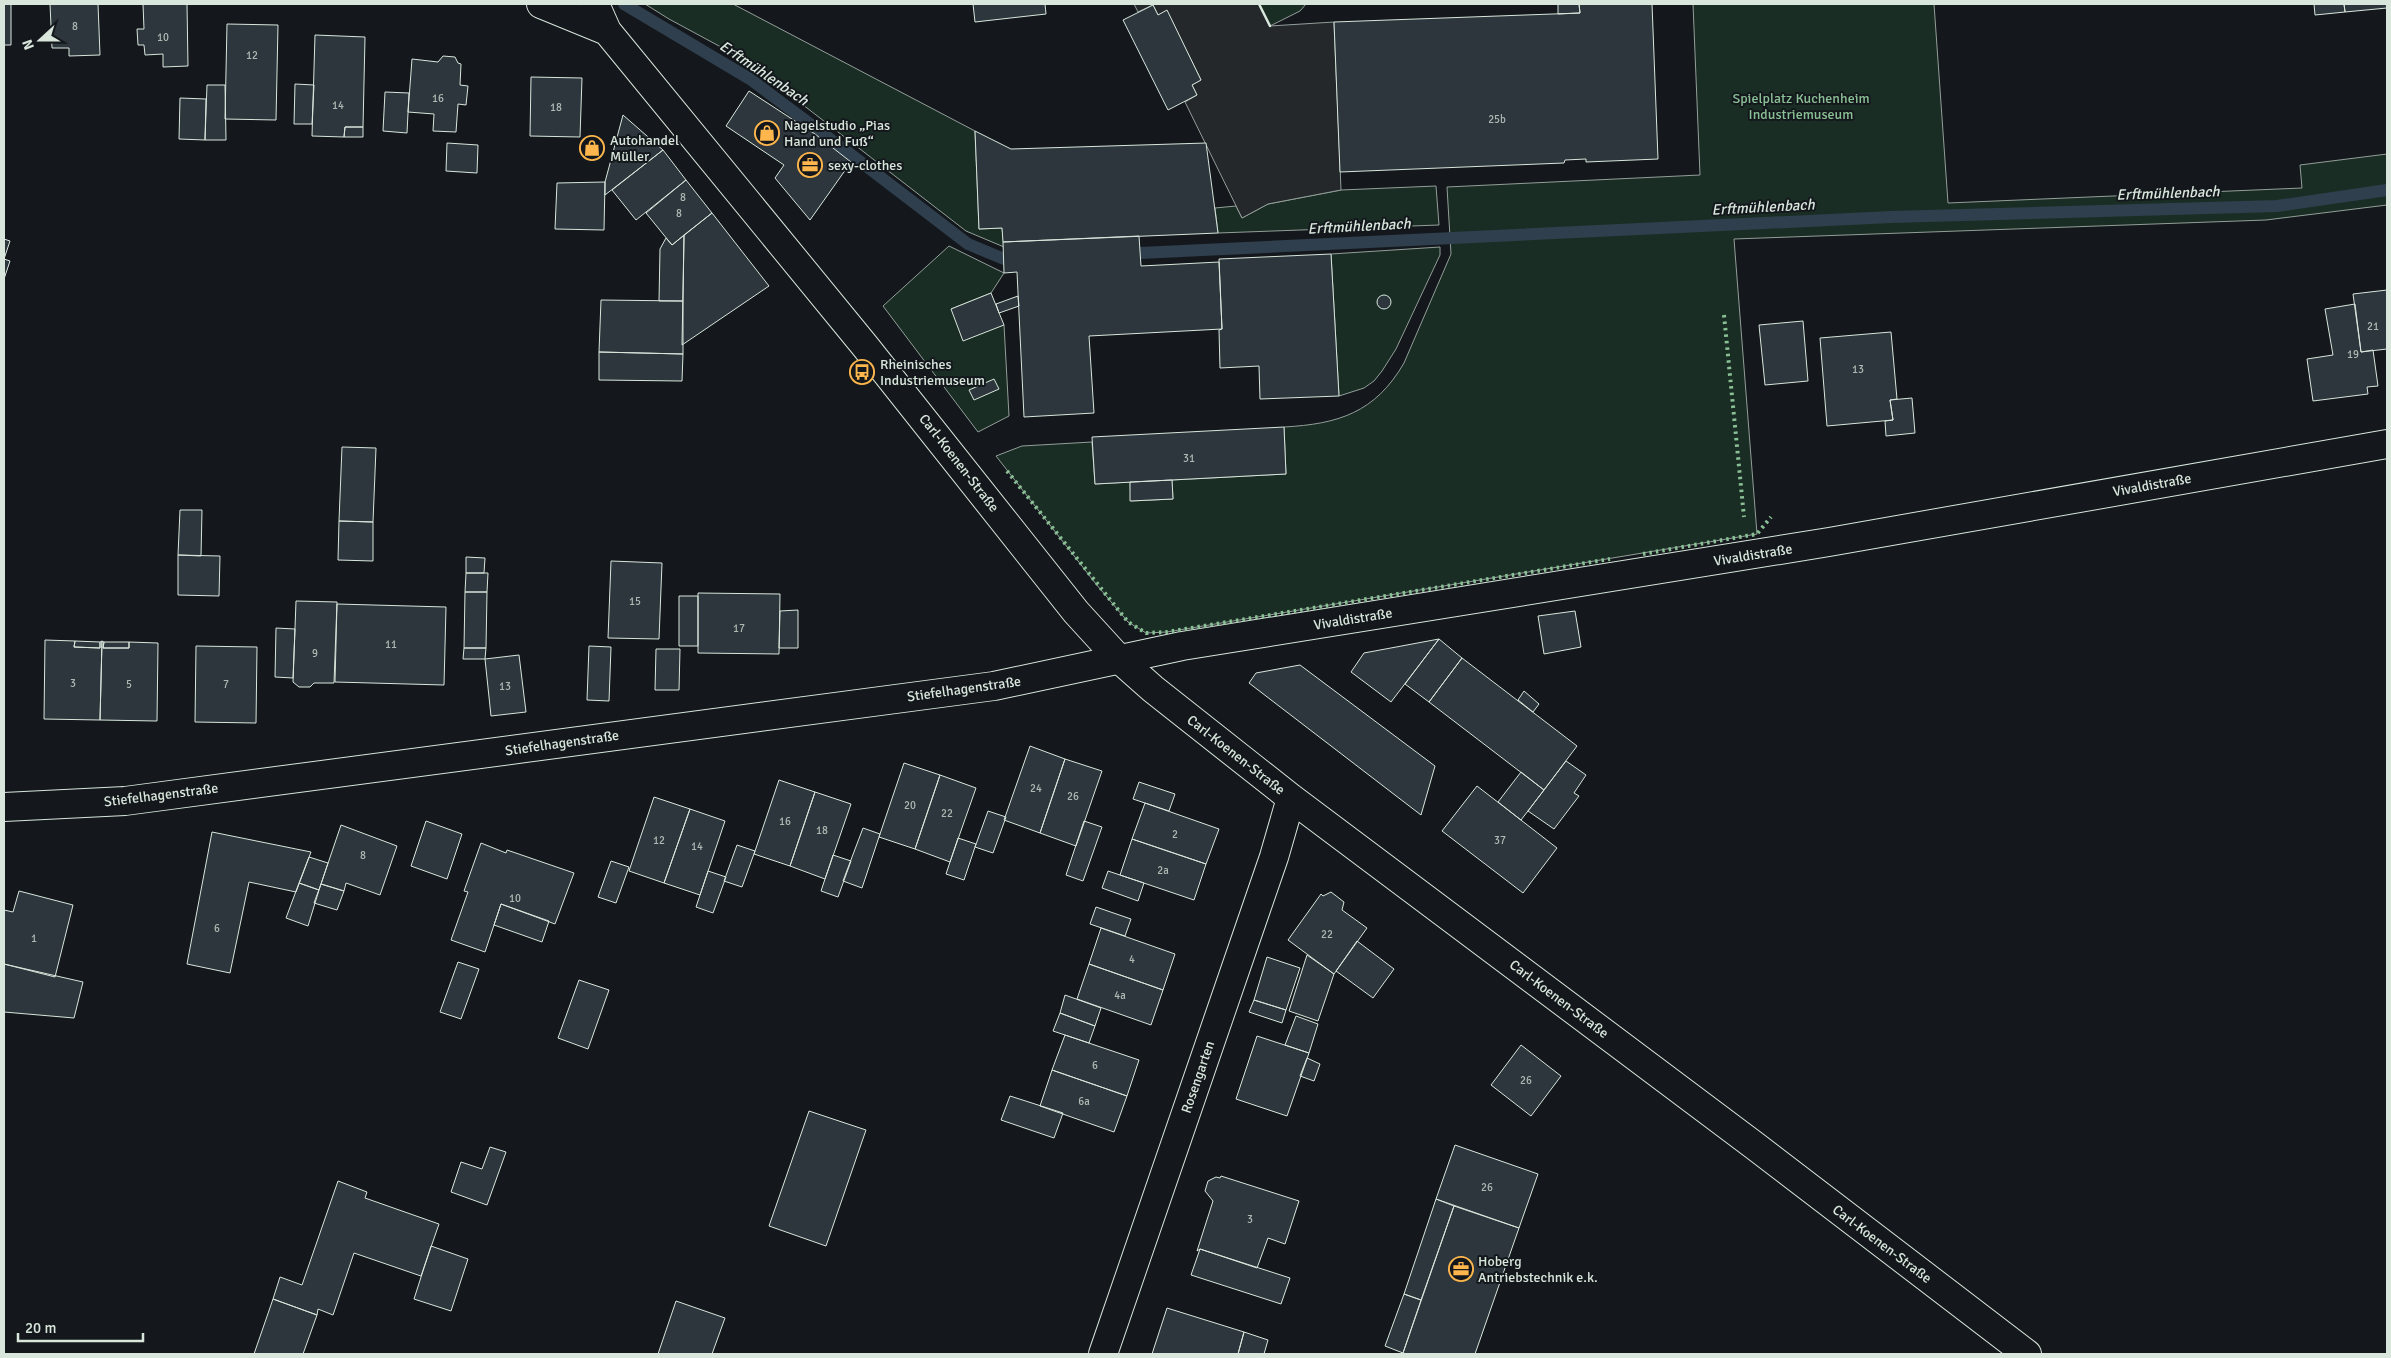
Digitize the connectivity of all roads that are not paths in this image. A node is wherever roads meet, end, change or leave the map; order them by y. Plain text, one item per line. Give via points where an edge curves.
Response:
1 (541, 4) edge
2 (595, 5) edge
3 (607, 31) junction
4 (2387, 444) edge
5 (1118, 658) junction
6 (1291, 798) junction
7 (4, 807) edge
8 (1103, 1354) edge
9 (2027, 1354) edge

1 - 3 street
2 - 3 street, Carl-Koenen-Straße
3 - 5 street, Carl-Koenen-Straße via 865,346 1076,612
4 - 5 street, Vivaldistraße via 1829,542
5 - 6 street, Carl-Koenen-Straße
5 - 7 street, Stiefelhagenstraße via 994,686 125,801
6 - 8 street, Rosengarten
6 - 9 street, Carl-Koenen-Straße

